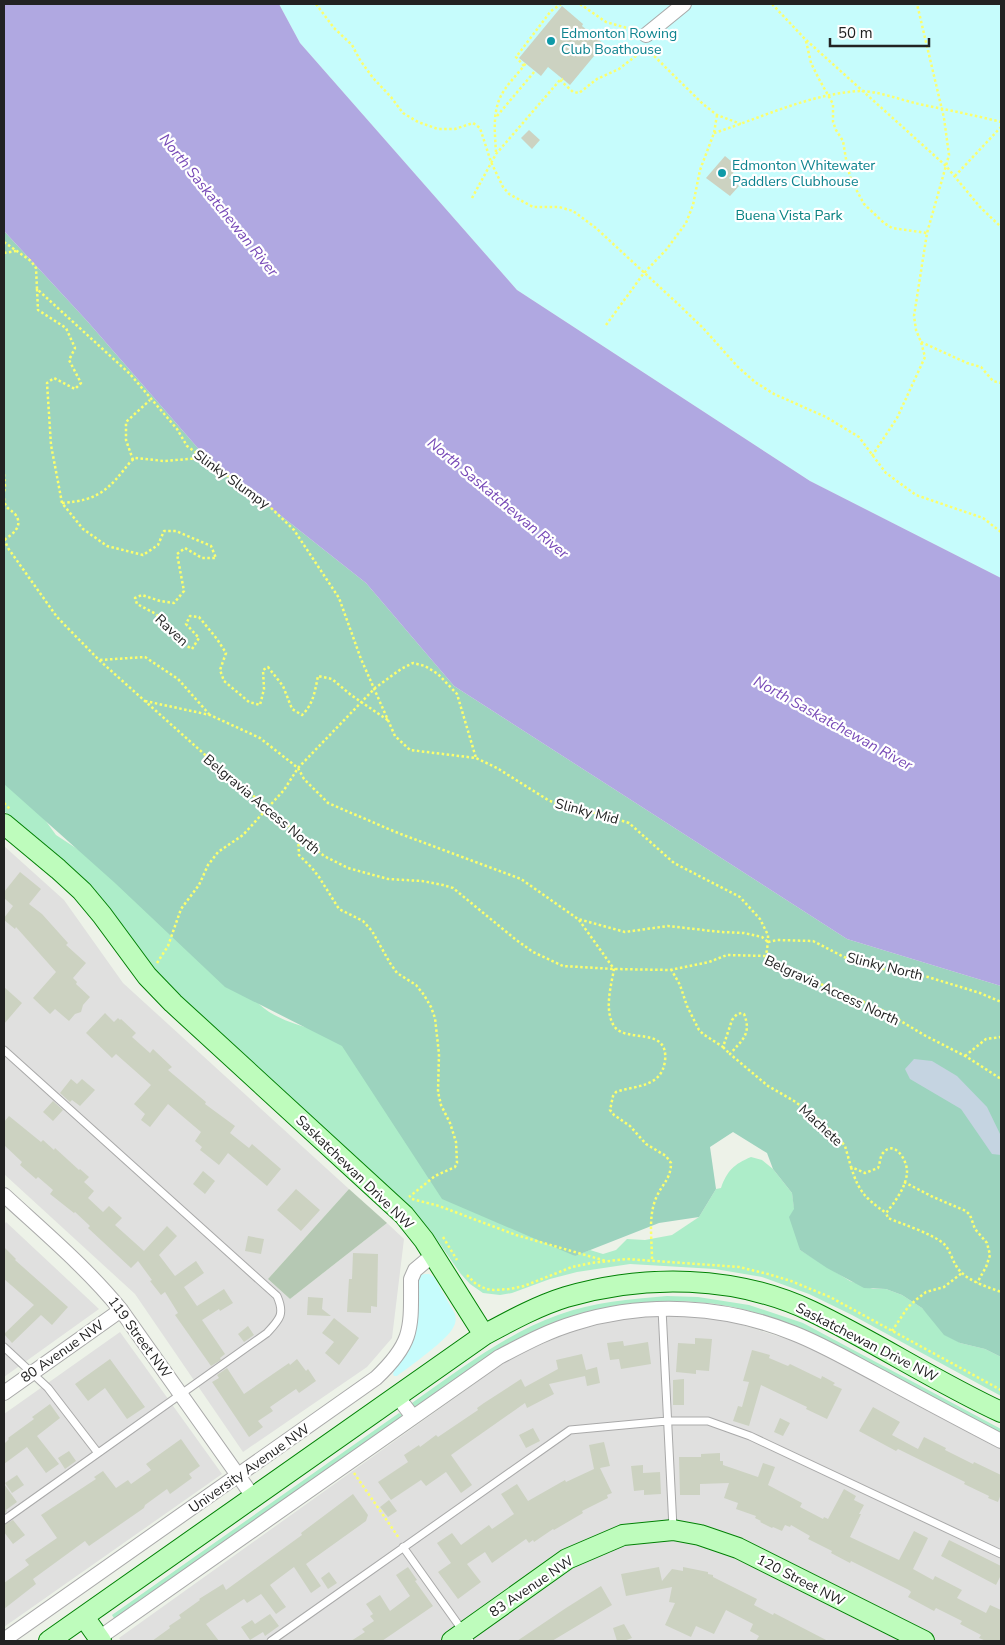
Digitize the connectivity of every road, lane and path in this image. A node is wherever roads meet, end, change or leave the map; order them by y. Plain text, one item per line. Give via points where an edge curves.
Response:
1 (316, 4) edge
2 (561, 4) edge
3 (580, 4) edge
4 (684, 4) edge
5 (772, 4) edge
6 (917, 4) edge
7 (805, 39) junction
8 (645, 40) junction
9 (535, 71) dead end
10 (861, 91) junction
11 (828, 96) junction
12 (942, 108) junction
13 (717, 116) junction
14 (496, 118) junction
15 (1001, 122) edge
16 (741, 124) junction
17 (1001, 127) edge
18 (714, 133) junction
19 (496, 154) junction
20 (491, 162) junction
21 (946, 166) junction
22 (955, 176) junction
23 (472, 198) dead end
24 (1001, 228) edge
25 (927, 232) junction
26 (4, 242) edge
27 (18, 251) junction
28 (4, 253) edge
29 (644, 273) junction
30 (38, 289) junction
31 (606, 324) dead end
32 (921, 342) junction
33 (1001, 383) edge
34 (150, 400) junction
35 (872, 456) junction
36 (202, 458) junction
37 (133, 460) junction
38 (4, 474) edge
39 (4, 493) edge
40 (4, 498) edge
41 (62, 503) junction
42 (1001, 532) edge
43 (4, 539) edge
44 (99, 660) junction
45 (375, 688) junction
46 (144, 700) junction
47 (362, 704) junction
48 (210, 716) junction
49 (389, 721) junction
50 (476, 758) junction
51 (298, 768) junction
52 (4, 803) edge
53 (268, 809) junction
54 (7, 817) edge
55 (298, 834) junction
56 (578, 919) junction
57 (768, 942) junction
58 (766, 956) junction
59 (151, 957) dead end
60 (614, 969) junction
61 (671, 969) junction
62 (1001, 1002) edge
63 (1001, 1037) edge
64 (723, 1047) junction
65 (4, 1050) edge
66 (730, 1054) junction
67 (965, 1056) junction
68 (1001, 1079) edge
69 (851, 1167) junction
70 (904, 1182) junction
71 (4, 1194) edge
72 (408, 1198) junction
73 (413, 1204) dead end
74 (886, 1213) junction
75 (433, 1255) junction
76 (652, 1260) dead end
77 (608, 1261) dead end
78 (962, 1273) junction
79 (977, 1282) junction
80 (1001, 1292) edge
81 (662, 1308) junction
82 (121, 1310) junction
83 (892, 1332) dead end
84 (484, 1335) junction
85 (4, 1347) edge
86 (32, 1373) junction
87 (4, 1393) edge
88 (181, 1395) junction
89 (397, 1396) junction
90 (1001, 1412) edge
91 (413, 1417) junction
92 (667, 1421) junction
93 (1001, 1441) edge
94 (98, 1453) junction
95 (347, 1463) junction
96 (238, 1475) junction
97 (254, 1498) junction
98 (4, 1520) edge
99 (673, 1530) junction
100 (404, 1546) junction
101 (1001, 1554) edge
102 (84, 1617) junction
103 (462, 1638) edge
104 (4, 1640) edge
105 (100, 1640) edge
106 (49, 1641) edge
107 (271, 1641) edge
108 (924, 1641) edge

1 - 20 path via 352,45 373,78 402,113 438,129 456,129 473,124 480,128
2 - 14 path via 551,11 516,57 525,64 502,95
3 - 8 path via 606,22
4 - 8 street
5 - 7 path
6 - 12 path
7 - 10 path
7 - 11 path via 811,63
8 - 13 path
8 - 19 path via 637,55 579,93 573,92 561,80
9 - 14 path
10 - 11 path
10 - 12 path
10 - 21 path
11 - 16 path
11 - 25 path via 833,104 833,122 843,142 851,180 864,204 892,228
12 - 15 path
12 - 21 path via 949,155
13 - 16 path
13 - 18 path
14 - 19 path
16 - 18 path
17 - 22 path
18 - 29 path via 686,223
19 - 20 path
20 - 23 path
20 - 29 path via 509,194 533,207 559,207 572,211 596,228
21 - 22 path
21 - 25 path
22 - 24 path
25 - 32 path via 914,316
26 - 27 path
27 - 28 path
27 - 30 path via 36,268
29 - 31 path
29 - 35 path via 755,382 859,437
30 - 34 path, Slinky Slumpy via 130,374
30 - 41 path, Raven via 38,310 66,328 75,348 69,360 80,383 75,389 54,378 47,383 51,445
32 - 33 path via 981,367 993,381
32 - 35 path via 925,357 897,418
34 - 36 path, Slinky Slumpy via 177,429 187,446
34 - 37 path via 125,425
35 - 42 path via 886,472 916,495 983,518
36 - 37 path
36 - 45 path, Slinky Slumpy via 267,504 294,530 338,598
37 - 41 path via 109,488 82,501
38 - 39 path
40 - 43 path via 4,504 15,514 18,525 15,532
41 - 47 path, Raven via 83,529 107,546 143,555 158,545 164,530 176,530 211,546 216,558 202,558 185,548 177,554 184,591 174,604 142,594 135,598 137,604 156,614 182,644 192,649 199,638 186,624 190,616 199,617 226,653 220,670 224,681 249,702 260,705 264,690 263,670 268,667 283,686 292,709 302,715 309,709 318,676 332,679
43 - 44 path, Belgravia Access North via 57,617
44 - 46 path, Belgravia Access North
44 - 48 path via 145,657 178,679
45 - 47 path
45 - 49 path, Slinky Mid
45 - 50 path via 400,669 413,664 425,666 438,674 457,694
46 - 48 path
46 - 53 path, Belgravia Access North
47 - 49 path
47 - 51 path
48 - 51 path via 260,738
49 - 50 path, Slinky Mid via 396,736 410,750
50 - 57 path, Slinky Mid via 562,806 629,822 674,863 740,897 760,919
51 - 53 path
51 - 56 path via 304,779 328,803 521,880
52 - 54 path
53 - 55 path, Belgravia Access North
53 - 59 path via 243,835 218,852 181,909 168,946 157,965
54 - 75 street, Saskatchewan Drive NW via 82,891 147,976 173,1003 404,1215
55 - 60 path, Belgravia Access North via 324,856 348,868 388,879 422,881 453,888 533,952 563,966
55 - 72 path via 299,855 319,877 339,909 363,920 397,973 416,985 424,995 435,1018 440,1063 438,1092 456,1142 457,1163
56 - 57 path via 625,932 668,926 744,933 762,937
56 - 60 path
57 - 58 path
57 - 62 path, Slinky North via 813,941 858,962 928,977
58 - 61 path, Belgravia Access North via 727,955
58 - 67 path, Belgravia Access North via 803,977 884,1011
60 - 61 path, Belgravia Access North
60 - 76 path via 609,1005 610,1019 615,1028 658,1041 665,1054 664,1064 655,1081 616,1092 610,1110 671,1163 671,1171 656,1198 651,1217
61 - 64 path via 700,1030
63 - 67 path via 986,1039
64 - 66 path, Machete
64 - 66 path via 732,1020 742,1013 747,1034
65 - 88 lane via 277,1296 282,1307 280,1320 267,1333
66 - 69 path, Machete via 835,1134 845,1146
67 - 68 path, Belgravia Access North
69 - 70 path via 865,1173 873,1171 878,1168 881,1154 895,1149 905,1161 907,1172
69 - 74 path, Machete via 857,1186
70 - 74 path
70 - 79 path via 966,1210 975,1229 987,1243 990,1255
71 - 82 street, 119 Street NW via 84,1267
72 - 73 path
72 - 77 path
74 - 78 path via 888,1218 944,1245
75 - 84 street, Saskatchewan Drive NW
75 - 96 street, University Avenue NW via 412,1274 411,1322 403,1347 391,1364 366,1386
78 - 79 path
78 - 83 path via 944,1287 926,1292 917,1299
79 - 80 path
81 - 91 street via 611,1314 537,1337 499,1358
81 - 92 lane
81 - 93 street, Saskatchewan Drive NW via 716,1311 755,1319 794,1333
82 - 86 street, 80 Avenue NW
82 - 88 street, 119 Street NW
84 - 89 street, University Avenue NW
84 - 90 street, Saskatchewan Drive NW via 534,1309 603,1288 646,1282 727,1286 769,1295 809,1310
85 - 86 lane
86 - 87 street, 80 Avenue NW
86 - 94 lane via 48,1388
88 - 94 lane
88 - 96 street, 119 Street NW
89 - 91 street
89 - 97 street, University Avenue NW
91 - 95 street
92 - 99 lane
92 - 100 lane via 570,1430
92 - 101 lane via 708,1421 750,1436
94 - 98 lane
95 - 100 path
95 - 105 street
96 - 97 street, 119 Street NW
96 - 104 street, University Avenue NW
97 - 102 street, University Avenue NW
99 - 103 street, 83 Avenue NW via 622,1535 567,1560
99 - 108 street, 120 Street NW via 738,1548
100 - 103 lane
100 - 107 lane
102 - 105 street
102 - 106 street, University Avenue NW

